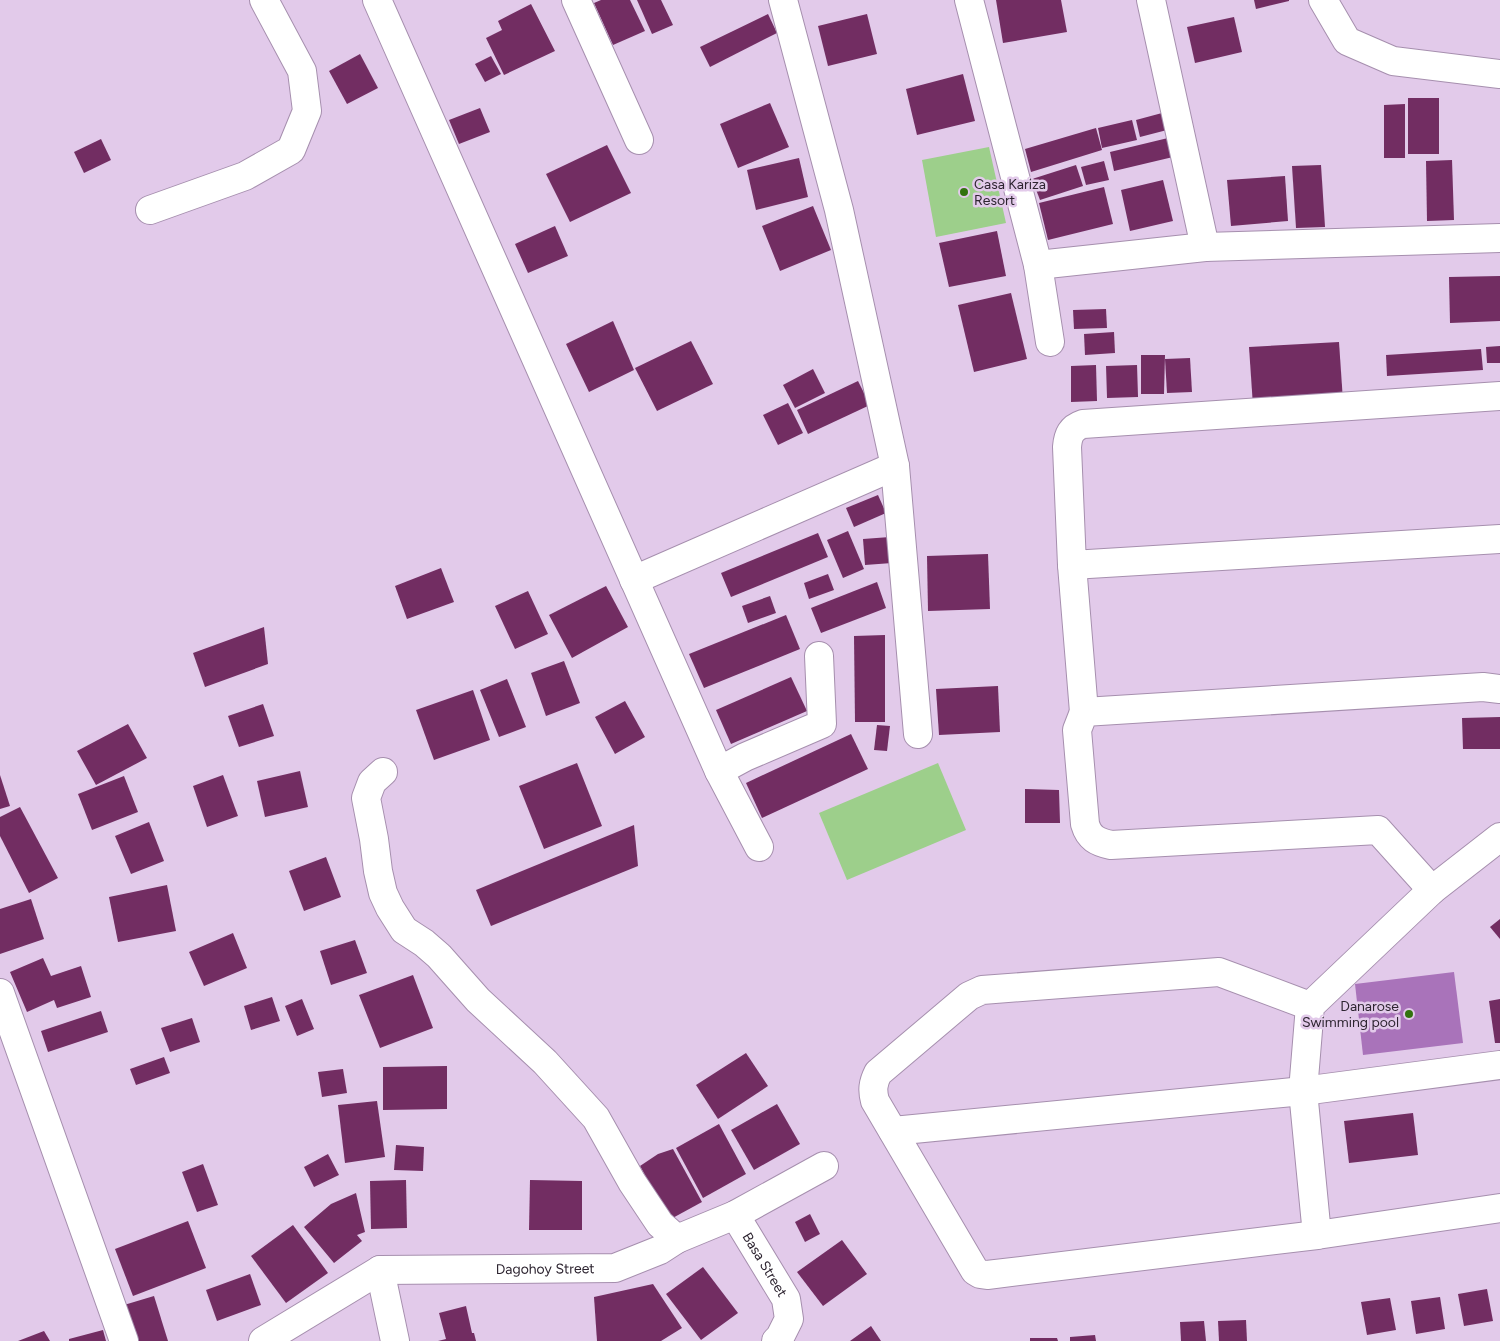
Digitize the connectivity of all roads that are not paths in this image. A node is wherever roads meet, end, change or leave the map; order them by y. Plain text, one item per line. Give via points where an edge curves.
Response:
1 (264, 0) edge
2 (377, 0) edge
3 (576, 0) edge
4 (783, 0) edge
5 (969, 0) edge
6 (1150, 0) edge
7 (1324, 0) edge
8 (1500, 74) edge
9 (639, 140) dead end
10 (150, 210) dead end
11 (1500, 238) edge
12 (1205, 247) junction
13 (1038, 265) junction
14 (1050, 342) dead end
15 (1500, 396) edge
16 (895, 466) junction
17 (1500, 538) edge
18 (1072, 564) junction
19 (634, 580) junction
20 (819, 656) dead end
21 (1500, 689) edge
22 (1084, 712) junction
23 (918, 734) dead end
24 (719, 771) junction
25 (382, 772) dead end
26 (1500, 837) edge
27 (759, 847) dead end
28 (1432, 890) junction
29 (0, 994) edge
30 (1310, 1006) junction
31 (1500, 1065) edge
32 (1303, 1090) junction
33 (893, 1131) junction
34 (824, 1166) dead end
35 (1500, 1208) edge
36 (735, 1215) junction
37 (1317, 1235) junction
38 (668, 1244) junction
39 (380, 1270) junction
40 (124, 1341) edge
41 (263, 1341) edge
42 (395, 1341) edge
43 (776, 1341) edge

1 - 10 street via 302,71 306,111 291,150 245,176
2 - 19 street
3 - 9 street
4 - 16 street via 839,210
5 - 13 street
6 - 12 street
7 - 8 street via 1347,41 1393,60
11 - 12 street
12 - 13 street
13 - 14 street
15 - 18 street via 1075,426 1070,432 1067,447
16 - 19 street
16 - 23 street
17 - 18 street
18 - 22 street
19 - 24 street
20 - 24 street via 822,724
21 - 22 street via 1483,687
22 - 28 street via 1077,730 1085,824 1091,837 1100,843 1111,845 1378,830
24 - 27 street
25 - 38 street via 372,782 366,798 378,871 390,908 404,930 439,956 478,1000 545,1062 596,1118 660,1224
26 - 28 street
28 - 30 street
29 - 40 street
30 - 32 street
30 - 33 street via 1219,972 982,990 969,996 878,1073 874,1082 875,1101
31 - 32 street
32 - 33 street
32 - 37 street
33 - 37 street via 975,1271 980,1274
34 - 36 street, Dagohoy Street
35 - 37 street
36 - 38 street, Dagohoy Street
36 - 43 street, Basa Street via 786,1299 789,1319
38 - 39 street, Dagohoy Street via 615,1268
39 - 41 street
39 - 42 street

